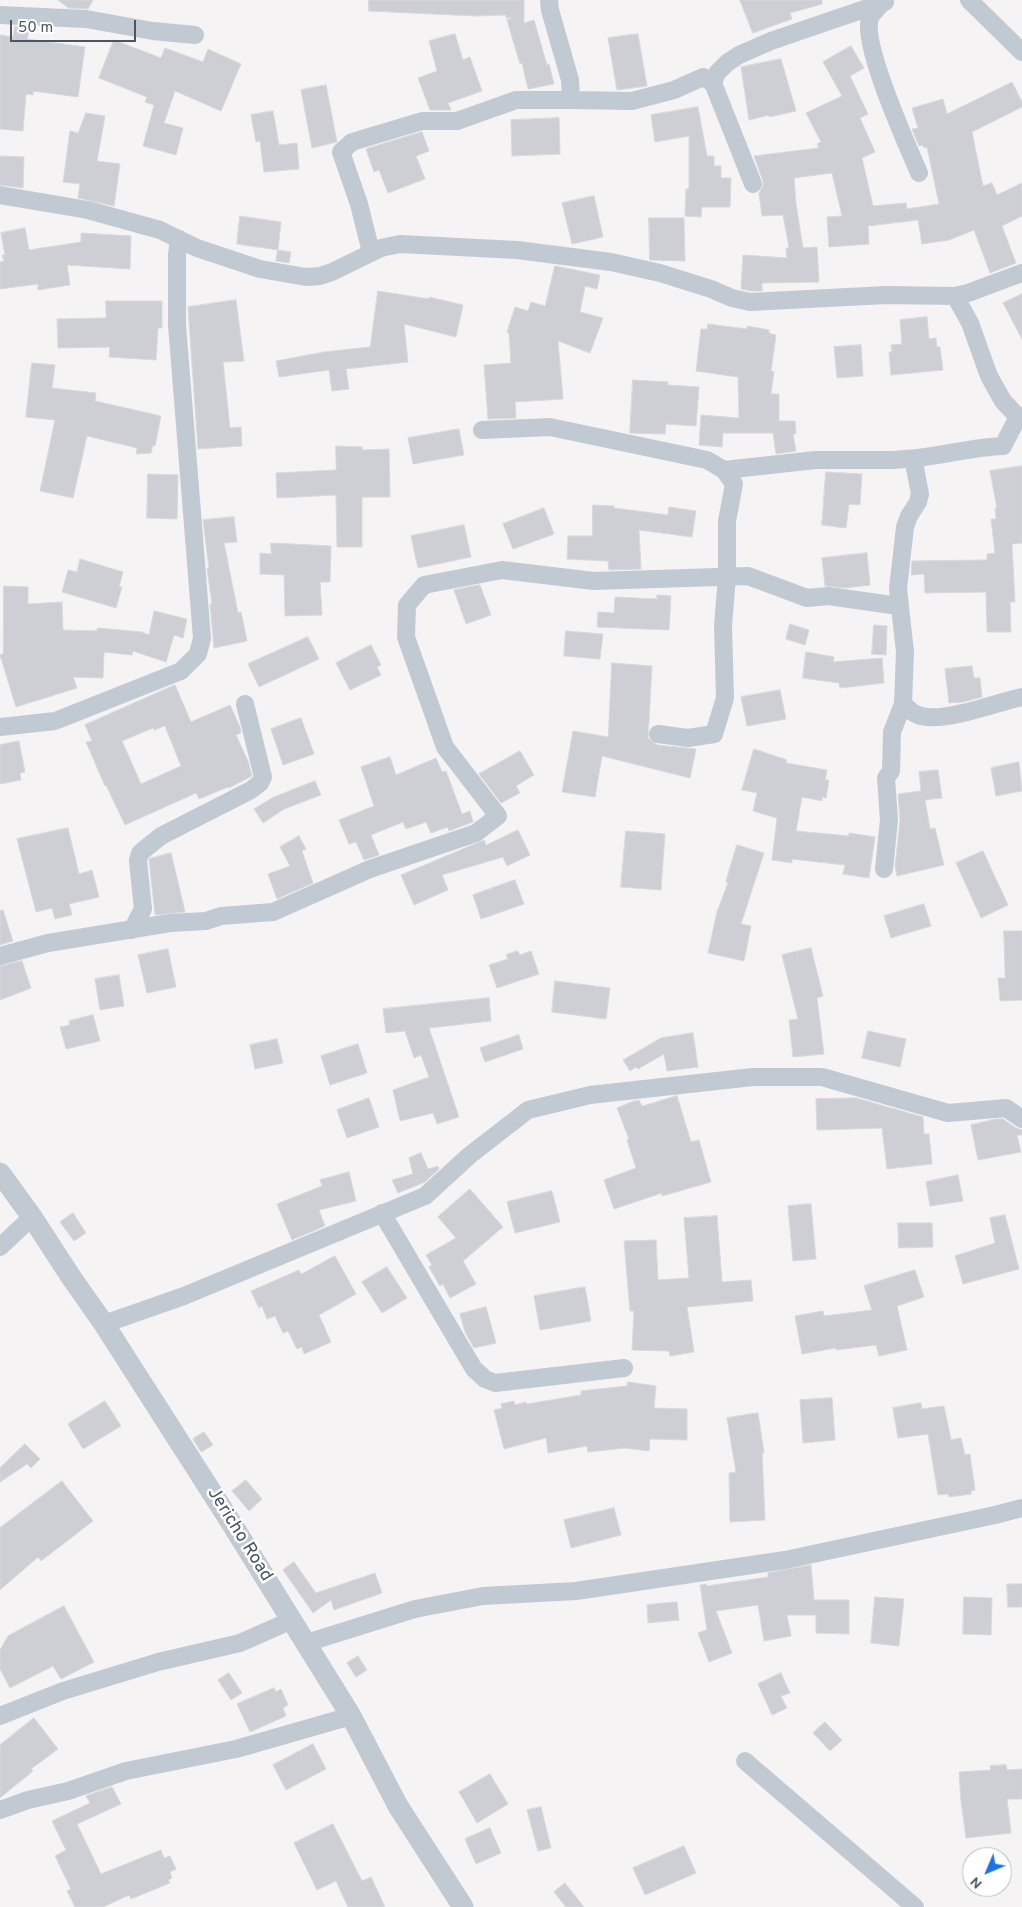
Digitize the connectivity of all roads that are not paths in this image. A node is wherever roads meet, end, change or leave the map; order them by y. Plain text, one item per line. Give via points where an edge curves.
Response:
1 (549, 0) edge
2 (969, 0) edge
3 (886, 1) edge
4 (0, 15) edge
5 (195, 35) dead end
6 (1022, 52) edge
7 (713, 82) junction
8 (571, 100) junction
9 (919, 173) dead end
10 (752, 184) dead end
11 (0, 195) edge
12 (179, 239) junction
13 (371, 252) junction
14 (1022, 273) edge
15 (955, 296) junction
16 (482, 430) dead end
17 (917, 458) junction
18 (724, 470) junction
19 (728, 577) junction
20 (899, 606) junction
21 (1022, 697) edge
22 (245, 704) dead end
23 (904, 704) junction
24 (1, 723) edge
25 (658, 734) dead end
26 (884, 869) dead end
27 (132, 930) junction
28 (0, 956) edge
29 (1022, 1119) edge
30 (0, 1173) edge
31 (382, 1213) junction
32 (32, 1217) junction
33 (0, 1247) edge
34 (104, 1324) junction
35 (624, 1368) dead end
36 (1022, 1508) edge
37 (292, 1620) junction
38 (306, 1643) junction
39 (0, 1716) edge
40 (351, 1716) junction
41 (745, 1761) dead end
42 (0, 1810) edge
43 (463, 1907) edge
44 (915, 1907) edge

1 - 8 street via 570,80
2 - 6 street
3 - 7 street via 739,55 717,73
3 - 9 street via 870,19 870,40
4 - 5 street via 86,19
7 - 8 street via 703,77 674,90 632,101
7 - 10 street
8 - 13 street via 516,100 457,122 422,121 352,142 341,152
11 - 12 street via 88,210 160,230
12 - 13 street via 260,269 306,277 332,272
12 - 24 street via 177,325 202,638 198,654 181,671 55,721
13 - 15 street via 400,244 526,251 611,262 660,273 750,302 886,295
14 - 15 street
15 - 17 street via 970,323 989,376 1003,401 1018,417 1003,446 976,447 948,455
16 - 18 street via 550,427 707,460
17 - 18 street via 816,460
17 - 20 street via 915,468 920,494 905,527
18 - 19 street via 734,484 727,521
19 - 20 street via 748,576 807,598 828,596
19 - 25 street via 723,625 725,698 714,734 688,738
19 - 27 street via 594,581 502,570 424,585 407,604 406,637 445,747 498,816 476,833 370,869 273,912 221,916 206,921
20 - 23 street via 905,652
21 - 23 street via 957,715 923,716
22 - 27 street via 263,777 260,783 161,836 140,853 143,908
23 - 26 street via 892,732 891,771 886,778 889,820
27 - 28 street via 48,943
29 - 31 street via 1006,1108 948,1113 822,1077 753,1077 590,1095 528,1110 425,1196
30 - 32 street, Jericho Road
31 - 34 street via 184,1296
31 - 35 street via 474,1369 485,1379 495,1383
32 - 33 street
32 - 34 street, Jericho Road
34 - 37 street, Jericho Road
36 - 38 street via 785,1560 576,1592 483,1596 415,1609
37 - 38 street, Jericho Road
37 - 39 street via 240,1643 158,1662 63,1690
38 - 40 street, Jericho Road
40 - 42 street via 236,1749 126,1771
40 - 43 street, Jericho Road via 398,1806
41 - 44 street

